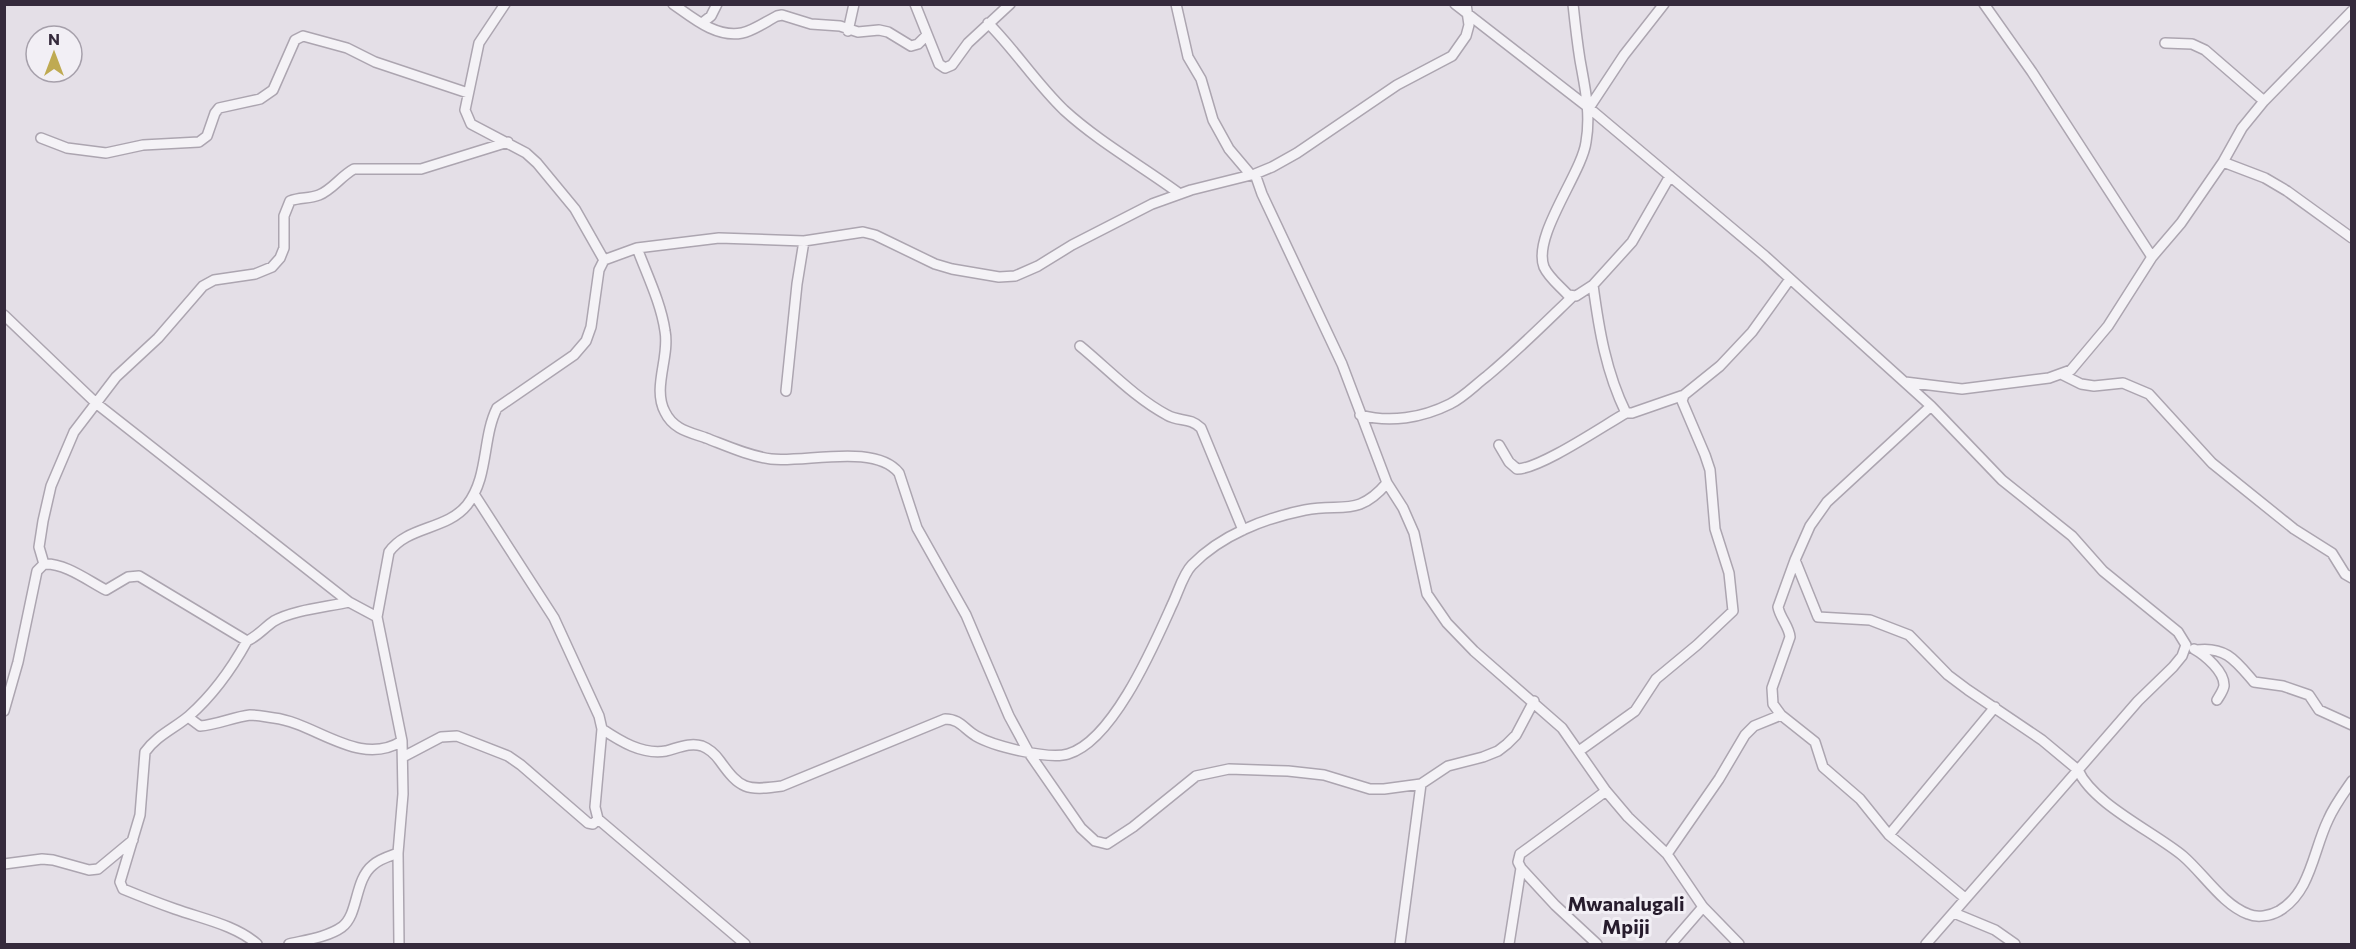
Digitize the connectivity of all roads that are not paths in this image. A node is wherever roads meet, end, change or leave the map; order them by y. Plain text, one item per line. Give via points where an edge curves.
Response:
1 (505, 4) edge
2 (673, 4) edge
3 (717, 4) edge
4 (854, 4) edge
5 (915, 4) edge
6 (1010, 4) edge
7 (1176, 4) edge
8 (1455, 4) edge
9 (1466, 4) edge
10 (1573, 4) edge
11 (1664, 4) edge
12 (1983, 4) edge
13 (2352, 11) edge
14 (1468, 16) junction
15 (702, 23) junction
16 (988, 23) junction
17 (848, 31) junction
18 (927, 35) junction
19 (2165, 43) dead end
20 (468, 93) junction
21 (2264, 101) junction
22 (1589, 108) junction
23 (41, 138) dead end
24 (508, 142) junction
25 (2223, 162) junction
26 (1253, 174) junction
27 (1670, 176) junction
28 (1180, 194) junction
29 (2352, 238) edge
30 (804, 241) junction
31 (638, 248) junction
32 (2152, 257) junction
33 (604, 260) junction
34 (1790, 279) junction
35 (1593, 285) junction
36 (1572, 297) junction
37 (4, 315) edge
38 (1080, 346) dead end
39 (2063, 375) junction
40 (1905, 382) junction
41 (786, 391) dead end
42 (1684, 395) junction
43 (97, 404) junction
44 (1931, 406) junction
45 (1626, 413) junction
46 (1360, 415) junction
47 (1499, 445) dead end
48 (1387, 483) junction
49 (474, 494) junction
50 (1243, 530) junction
51 (1795, 560) junction
52 (44, 564) junction
53 (2352, 578) edge
54 (349, 602) junction
55 (376, 617) junction
56 (248, 641) junction
57 (2186, 645) junction
58 (2196, 650) junction
59 (2217, 700) dead end
60 (1534, 701) junction
61 (1995, 707) junction
62 (4, 711) edge
63 (1781, 715) junction
64 (188, 717) junction
65 (2352, 725) edge
66 (602, 729) junction
67 (402, 741) junction
68 (1579, 751) junction
69 (1029, 753) junction
70 (403, 757) junction
71 (2078, 770) junction
72 (2352, 781) edge
73 (1421, 784) junction
74 (1606, 791) junction
75 (598, 819) junction
76 (1889, 835) junction
77 (134, 838) junction
78 (398, 853) junction
79 (1667, 854) junction
80 (4, 864) edge
81 (1521, 868) junction
82 (1965, 898) junction
83 (1703, 907) junction
84 (1953, 912) junction
85 (256, 945) edge
86 (289, 945) edge
87 (399, 945) edge
88 (745, 945) edge
89 (1400, 945) edge
90 (1509, 945) edge
91 (1597, 945) edge
92 (1671, 945) edge
93 (1739, 945) edge
94 (1926, 945) edge
95 (2015, 945) edge

1 - 20 street via 479,43
2 - 15 street
3 - 15 street
4 - 17 street
5 - 18 street
6 - 16 street
7 - 26 street via 1188,57 1201,79 1213,120 1229,149
8 - 14 street
9 - 14 street
10 - 22 street
11 - 22 street
12 - 32 street
13 - 21 street
14 - 22 street
14 - 26 street via 1466,36 1452,56 1397,85 1297,153
15 - 17 street via 723,33 744,33 782,15
16 - 18 street via 945,68 939,64
16 - 28 street via 1064,109
17 - 18 street via 879,30 911,46
19 - 21 street via 2192,44 2205,50
20 - 23 street via 375,62 347,48 303,36 295,40 273,90 260,99 219,108 207,136 199,142 143,145 106,153 66,148
20 - 24 street via 465,110 471,123
21 - 25 street via 2242,128
22 - 27 street
22 - 36 street via 1586,144 1542,255 1547,273
24 - 33 street via 537,163 575,209
24 - 43 street via 421,169 354,169 320,195 290,201 284,216 284,248 272,267 203,286 158,338 116,377
25 - 29 street via 2265,178
25 - 32 street
26 - 28 street
26 - 46 street via 1342,363
27 - 34 street
27 - 35 street via 1632,242
28 - 30 street via 1152,204 1038,266 999,278 935,264 863,232
30 - 31 street via 719,238
30 - 41 street
31 - 33 street
31 - 69 street via 666,332 660,394 669,419 691,433 759,457 840,456 884,461 894,466 917,528 966,615
32 - 39 street via 2108,326
33 - 49 street via 586,341 574,355 497,408
34 - 40 street
34 - 42 street via 1752,332 1720,366
35 - 36 street
35 - 45 street via 1607,363
36 - 46 street via 1522,346 1449,405 1393,420
37 - 43 street
38 - 50 street via 1166,415 1190,420 1201,428
39 - 40 street via 1962,389
39 - 53 street via 2094,386 2123,383 2149,394 2212,463 2294,529 2332,553
40 - 44 street
42 - 45 street
42 - 68 street via 1682,401 1710,470 1715,529 1729,573 1734,611 1656,678 1635,711
43 - 52 street via 74,432 51,486 39,547
43 - 54 street
44 - 51 street via 1827,502 1810,526
44 - 57 street via 2002,480 2072,536 2103,571 2178,632
45 - 47 street via 1524,469 1509,462
46 - 48 street
48 - 50 street via 1366,502 1276,517
48 - 60 street via 1414,533 1427,594 1447,623 1474,651
49 - 55 street via 454,516 391,548
49 - 66 street via 554,618
50 - 69 street via 1190,566 1135,684 1103,728 1069,754 1049,757
51 - 61 street via 1818,617 1880,622 1909,635 1948,675
51 - 63 street via 1778,606 1790,637 1772,688 1773,704
52 - 56 street via 68,569 106,590 128,577 139,576
52 - 62 street via 37,571
54 - 55 street
54 - 56 street via 284,616
55 - 67 street
56 - 64 street via 218,688
57 - 58 street
57 - 71 street via 2173,667
58 - 59 street via 2223,679 2224,688
58 - 65 street via 2221,651 2254,682 2309,695 2319,710
60 - 68 street
60 - 73 street via 1508,744 1498,751 1448,766
61 - 71 street
61 - 76 street
63 - 76 street via 1815,742 1823,766 1860,799
63 - 79 street via 1754,726 1745,735
64 - 67 street via 200,726 251,715 278,718 372,750
64 - 77 street via 151,743 145,752 140,815
66 - 69 street via 623,744 650,751 693,744 705,747 715,754 734,782 768,788 782,786 945,719 960,722 976,736
66 - 75 street via 595,807
67 - 70 street
68 - 74 street
69 - 73 street via 1081,828 1095,841 1107,844 1196,776 1207,773 1229,769 1288,771 1324,775 1370,789
70 - 75 street via 441,737 457,736 508,756 588,823
70 - 78 street
71 - 72 street via 2094,792 2184,856 2237,908 2256,916 2280,910 2298,894 2328,821
71 - 82 street
73 - 89 street
74 - 79 street
74 - 81 street via 1520,854
75 - 88 street
76 - 82 street
77 - 80 street via 98,869 42,859
77 - 85 street via 120,882 123,889 232,928
78 - 86 street via 368,869 344,926
78 - 87 street
79 - 83 street
81 - 90 street
81 - 91 street
82 - 84 street
83 - 92 street
83 - 93 street
84 - 94 street
84 - 95 street via 1995,930

